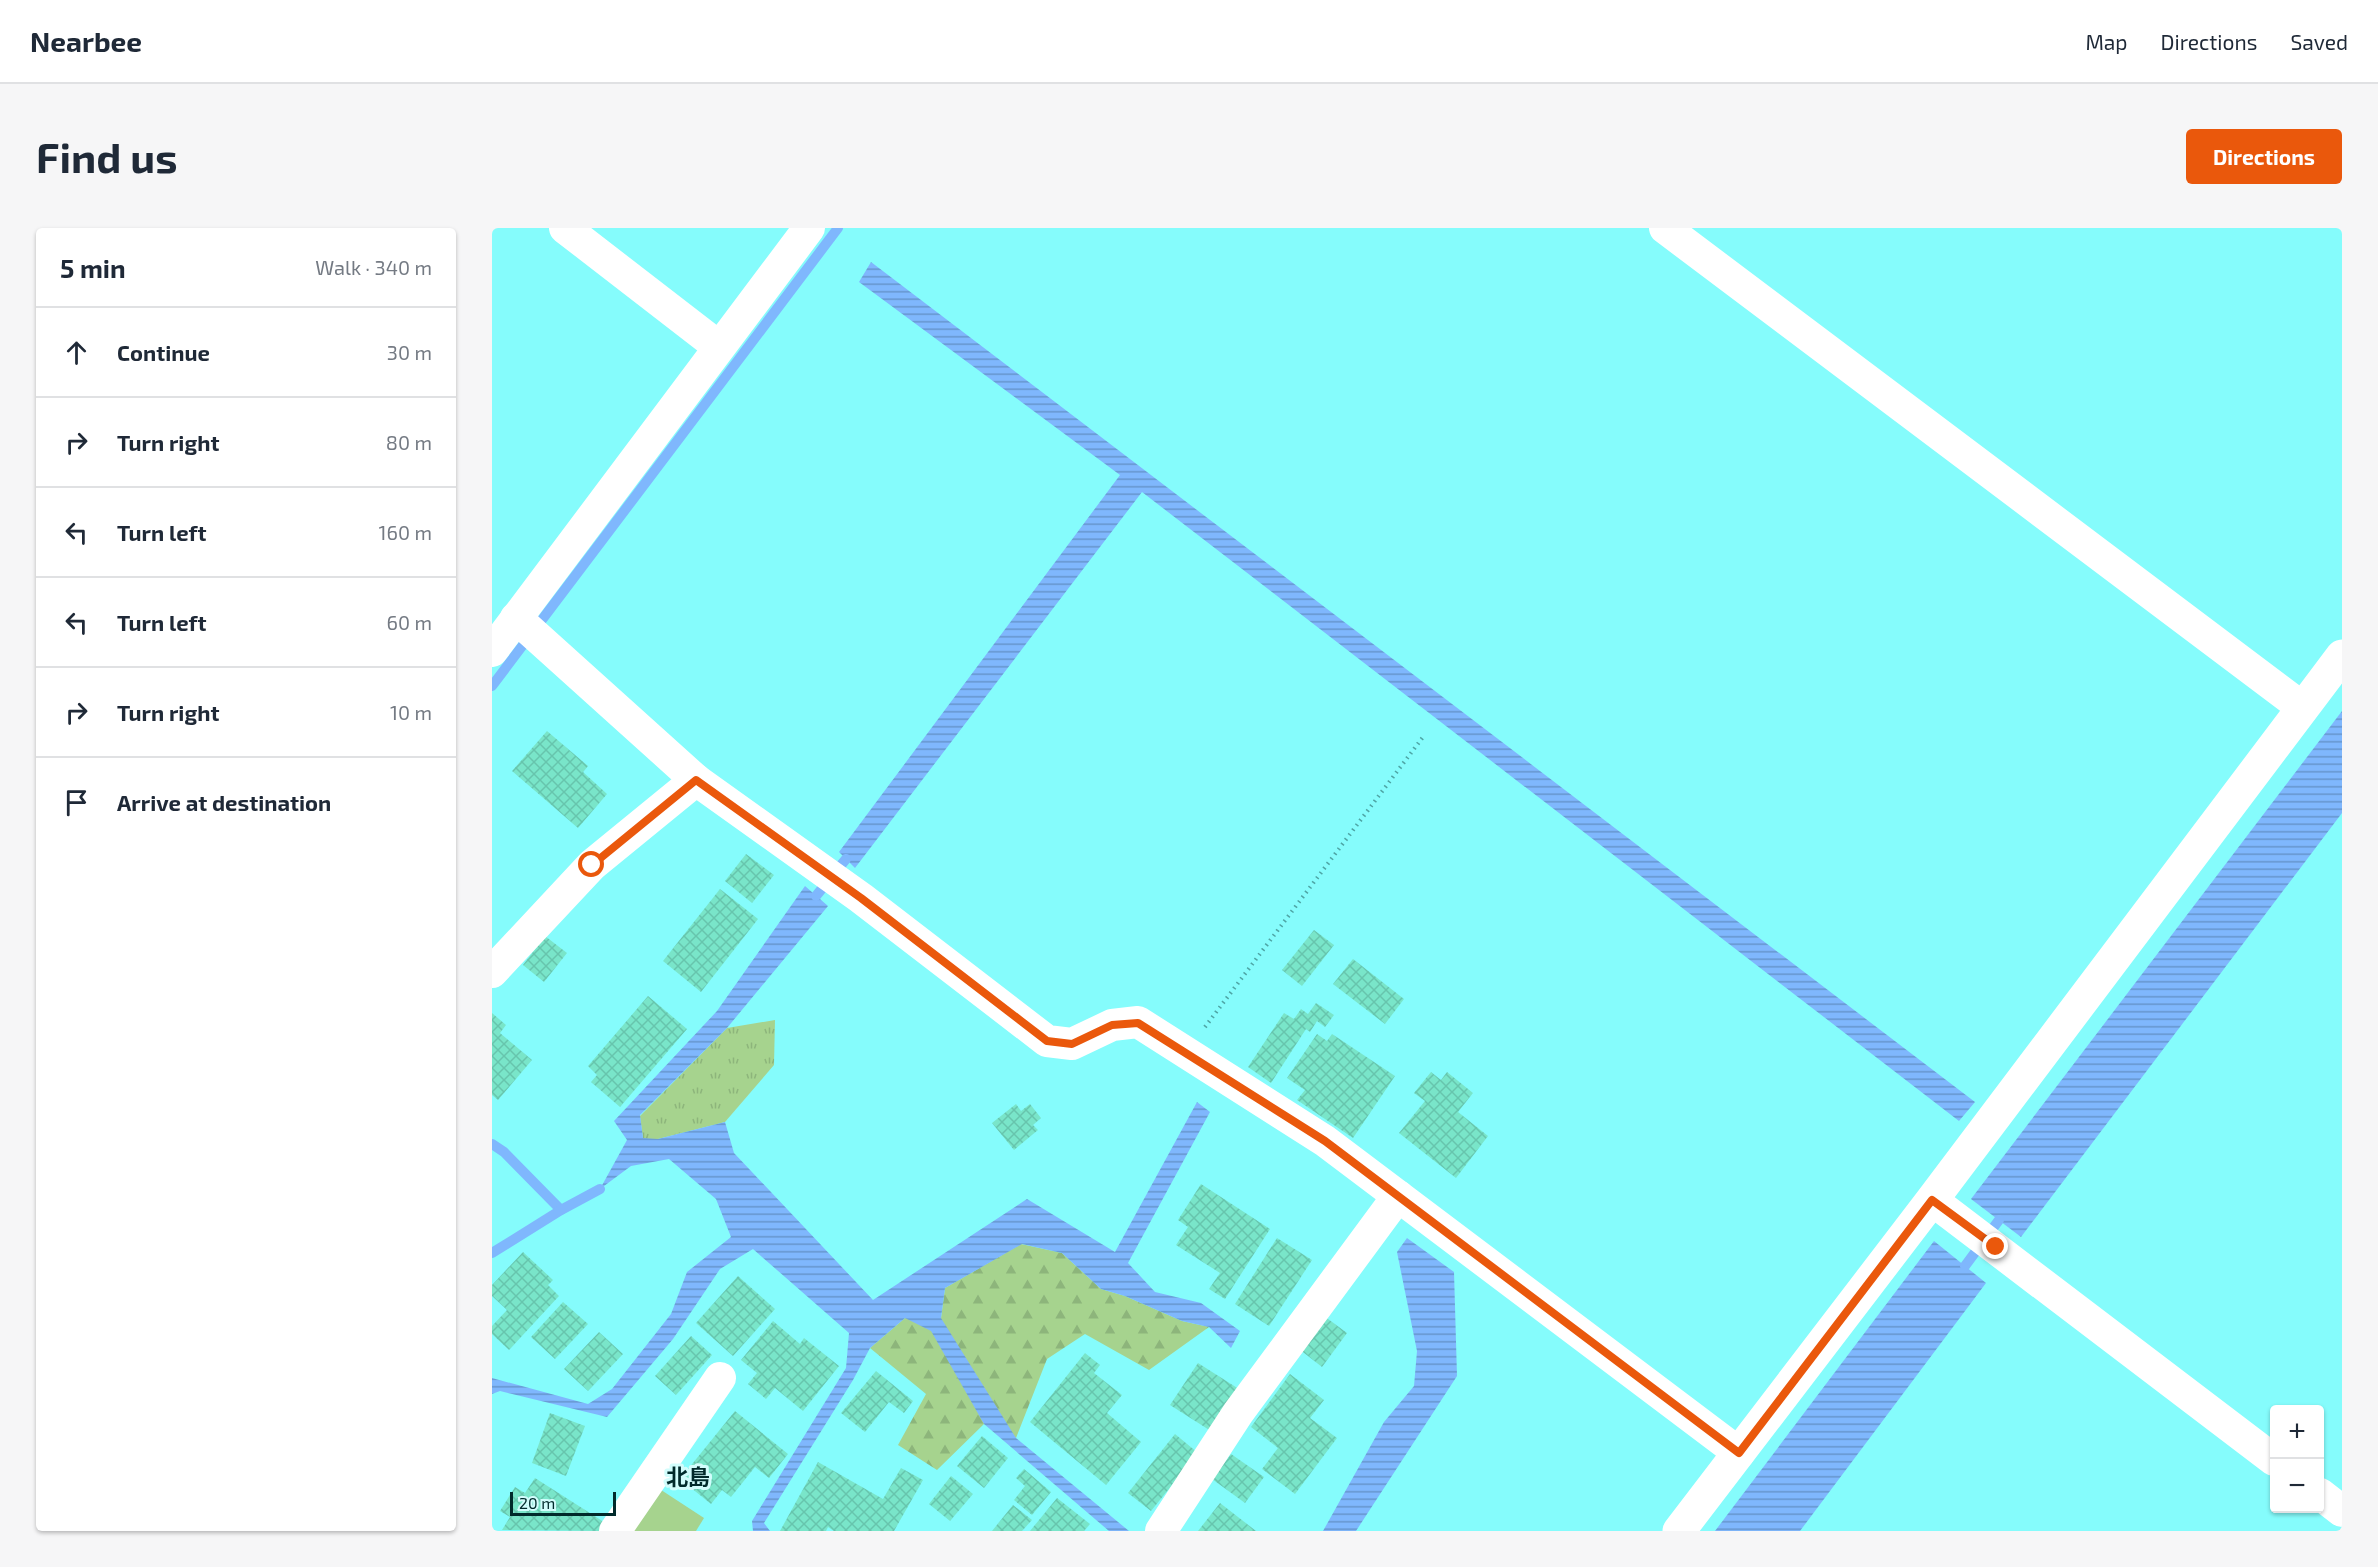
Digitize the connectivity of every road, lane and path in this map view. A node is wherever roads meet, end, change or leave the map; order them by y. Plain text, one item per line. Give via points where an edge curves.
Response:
1 (565, 228) edge
2 (809, 228) edge
3 (1665, 228) edge
4 (719, 347) junction
5 (516, 618) junction
6 (492, 651) edge
7 (2342, 656) edge
8 (2303, 708) junction
9 (1423, 737) dead end
10 (696, 780) junction
11 (492, 972) edge
12 (1185, 1052) junction
13 (1398, 1196) junction
14 (1932, 1200) junction
15 (720, 1378) dead end
16 (1739, 1453) junction
17 (2273, 1459) edge
18 (2324, 1498) edge
19 (2342, 1511) edge
20 (615, 1531) edge
21 (1161, 1531) edge
22 (1679, 1531) edge

1 - 4 street
2 - 4 street
3 - 8 street
4 - 5 street
5 - 6 street
5 - 10 street
7 - 8 street
8 - 14 street
9 - 12 path
10 - 11 street via 592,865
10 - 12 street via 1047,1041 1072,1044 1112,1025 1138,1023
12 - 13 street via 1325,1141
13 - 16 street
13 - 21 street via 1238,1413
14 - 16 street
14 - 17 street
15 - 20 street
16 - 22 street
18 - 19 street

